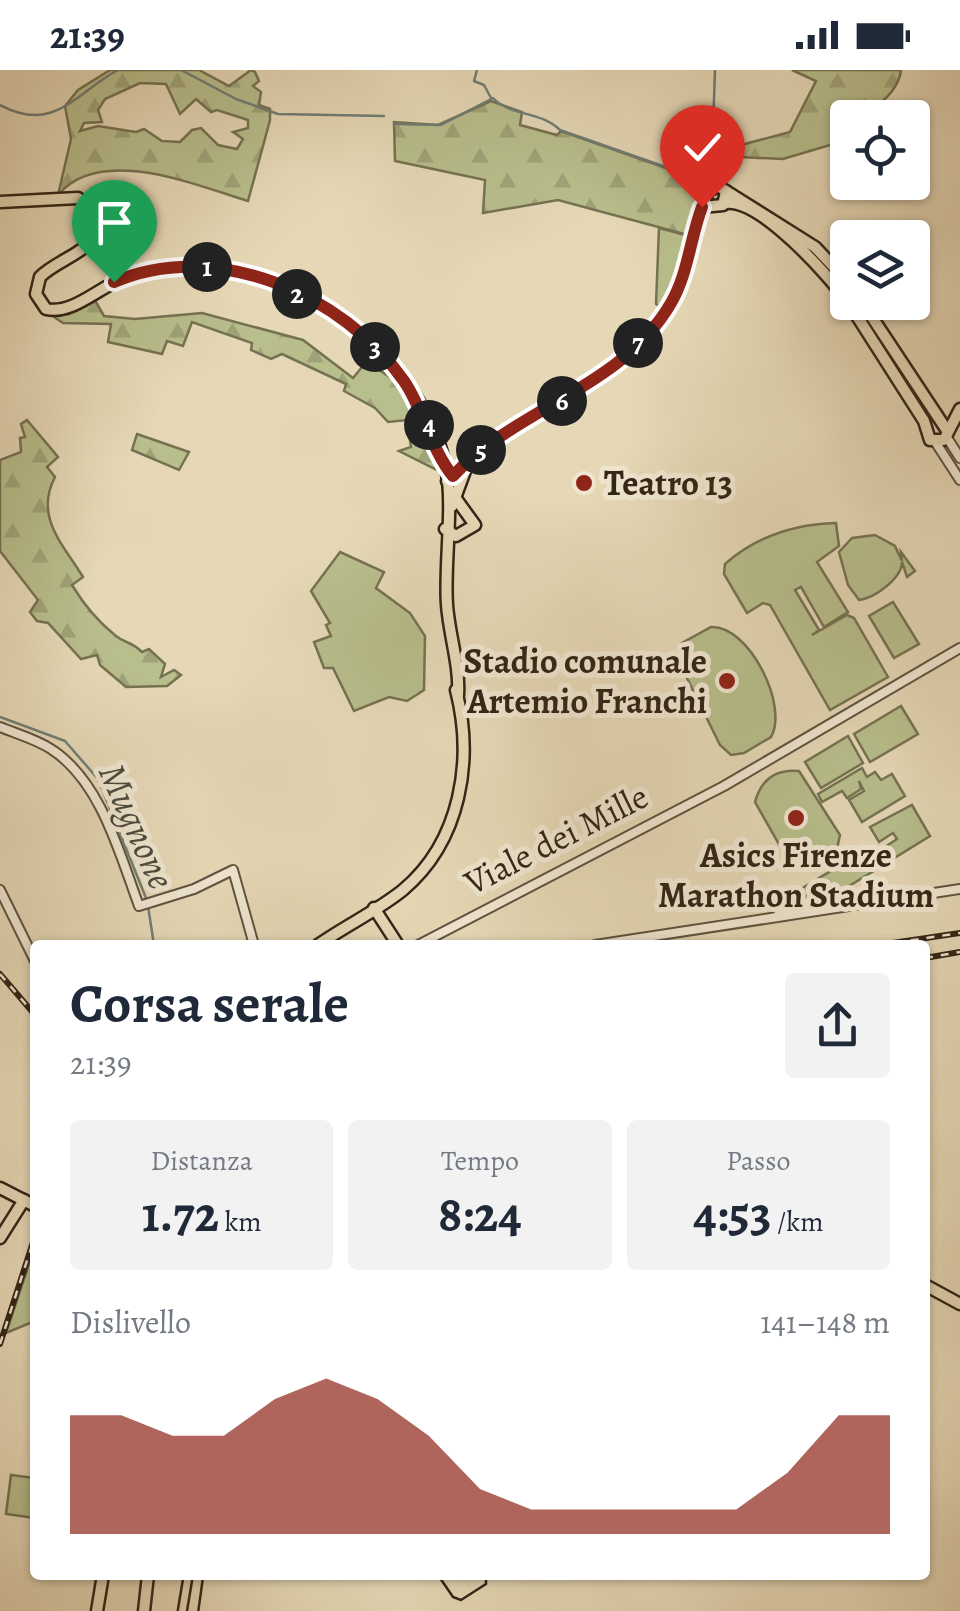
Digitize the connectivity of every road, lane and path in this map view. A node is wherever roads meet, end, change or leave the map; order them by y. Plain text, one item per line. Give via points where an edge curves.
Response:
1 (725, 197) junction
2 (0, 202) edge
3 (706, 202) junction
4 (830, 263) edge
5 (830, 283) edge
6 (859, 320) edge
7 (873, 320) edge
8 (960, 399) edge
9 (960, 409) edge
10 (939, 432) junction
11 (960, 458) edge
12 (453, 480) junction
13 (960, 480) edge
14 (454, 496) junction
15 (448, 532) junction
16 (960, 648) edge
17 (0, 728) edge
18 (960, 889) edge
19 (0, 890) edge
20 (844, 905) junction
21 (374, 908) junction
22 (782, 915) junction
23 (253, 940) edge
24 (326, 940) edge
25 (395, 940) edge
26 (424, 940) edge
27 (627, 940) edge
28 (30, 950) edge
29 (0, 1188) edge
30 (24, 1200) junction
31 (30, 1203) edge
32 (0, 1238) edge
33 (930, 1284) edge
34 (960, 1300) edge
35 (102, 1580) edge
36 (147, 1580) edge
37 (190, 1580) edge
38 (197, 1580) edge
39 (98, 1611) edge
40 (144, 1611) edge
41 (188, 1611) edge

1 - 3 main road
1 - 3 main road via 715,186
1 - 4 main road via 815,247
1 - 5 main road via 780,232
2 - 12 main road via 78,198 97,212 92,242 40,277 37,299 50,310 66,309 148,270 193,266 248,275 304,297 358,332 396,371
3 - 12 main road via 679,288 648,334 597,378 515,426
6 - 10 main road
7 - 10 main road
8 - 10 main road
9 - 10 main road
10 - 11 street
10 - 13 street
12 - 14 main road
12 - 15 main road
14 - 15 main road
14 - 15 main road via 475,525 459,535
15 - 21 main road via 462,770 451,823 418,875
16 - 26 street, Viale dei Mille via 730,783
17 - 23 street via 55,751 85,784 140,906 233,870
18 - 20 street
19 - 28 street
20 - 22 street
20 - 22 street via 838,898 816,906 796,899
21 - 24 main road
21 - 25 main road
22 - 27 street
29 - 30 main road
30 - 31 main road
30 - 32 main road
33 - 34 main road
35 - 39 main road
36 - 40 main road
37 - 41 main road
38 - 41 main road

